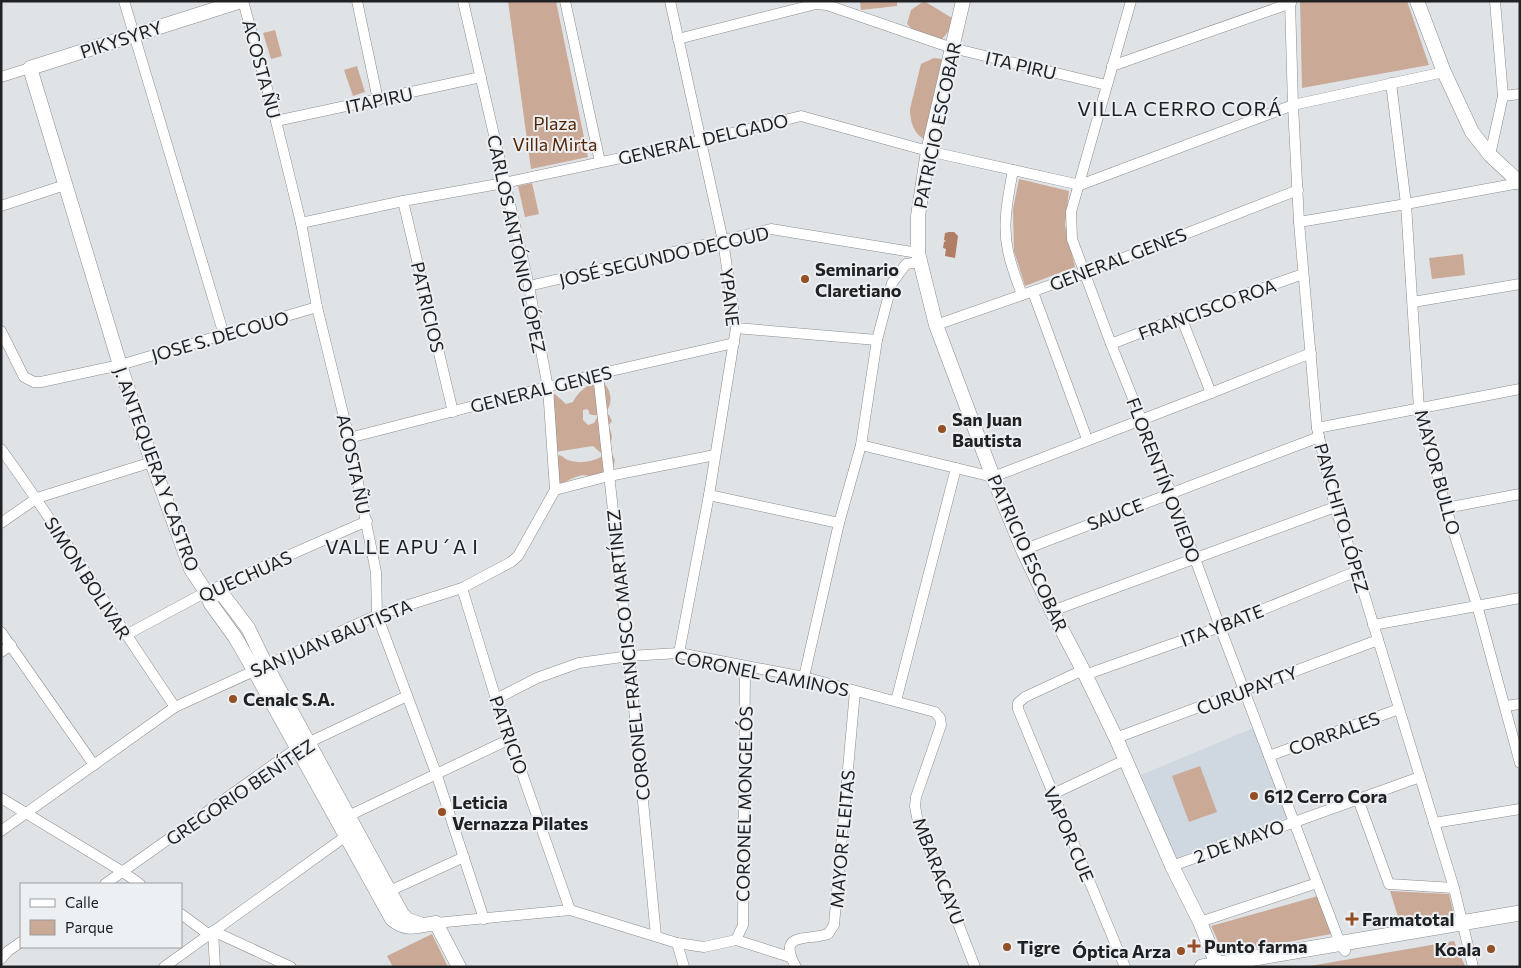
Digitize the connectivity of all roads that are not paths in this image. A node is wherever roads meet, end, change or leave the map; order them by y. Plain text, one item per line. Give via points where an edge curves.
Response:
1 (124, 1) edge
2 (242, 1) edge
3 (357, 1) edge
4 (462, 1) edge
5 (564, 1) edge
6 (670, 1) edge
7 (963, 1) edge
8 (1131, 1) edge
9 (1417, 1) edge
10 (1495, 1) edge
11 (1290, 2) edge
12 (134, 34) junction
13 (678, 39) junction
14 (952, 48) junction
15 (1112, 66) junction
16 (30, 68) junction
17 (1444, 72) junction
18 (1, 77) edge
19 (481, 77) junction
20 (1391, 83) junction
21 (1106, 85) junction
22 (1520, 94) edge
23 (1504, 96) junction
24 (378, 100) junction
25 (1293, 105) junction
26 (276, 121) junction
27 (700, 141) junction
28 (928, 151) junction
29 (1490, 154) junction
30 (600, 162) junction
31 (1013, 170) junction
32 (504, 183) junction
33 (1520, 183) edge
34 (65, 185) junction
35 (1080, 185) junction
36 (1298, 190) junction
37 (403, 201) junction
38 (1406, 204) junction
39 (1, 206) edge
40 (1299, 222) junction
41 (301, 223) junction
42 (723, 241) junction
43 (919, 257) junction
44 (1085, 272) junction
45 (1303, 274) junction
46 (1520, 284) edge
47 (528, 286) junction
48 (1033, 292) junction
49 (1022, 295) junction
50 (1413, 302) junction
51 (317, 307) junction
52 (1181, 317) junction
53 (936, 325) junction
54 (736, 328) junction
55 (1, 331) edge
56 (224, 334) junction
57 (877, 340) junction
58 (734, 343) junction
59 (1111, 344) junction
60 (1311, 353) junction
61 (120, 365) junction
62 (598, 374) junction
63 (548, 388) junction
64 (1520, 389) edge
65 (1211, 393) junction
66 (1419, 409) junction
67 (453, 412) junction
68 (1143, 419) junction
69 (1318, 433) junction
70 (349, 438) junction
71 (1087, 440) junction
72 (861, 445) junction
73 (1, 449) edge
74 (715, 455) junction
75 (152, 462) junction
76 (956, 468) junction
77 (610, 476) junction
78 (993, 477) junction
79 (555, 490) junction
80 (1171, 493) junction
81 (1520, 494) edge
82 (709, 495) junction
83 (37, 498) junction
84 (1335, 506) junction
85 (1446, 508) junction
86 (367, 522) junction
87 (839, 522) junction
88 (1, 523) edge
89 (1023, 550) junction
90 (1194, 558) junction
91 (1358, 571) junction
92 (462, 588) junction
93 (206, 592) junction
94 (1520, 598) edge
95 (1477, 605) junction
96 (1052, 611) junction
97 (377, 615) junction
98 (1373, 626) junction
99 (1220, 627) junction
100 (1, 632) edge
101 (126, 635) junction
102 (1378, 640) junction
103 (11, 645) junction
104 (1, 652) edge
105 (679, 653) junction
106 (629, 656) junction
107 (260, 667) junction
108 (745, 667) junction
109 (1084, 672) junction
110 (804, 677) junction
111 (855, 691) junction
112 (1244, 692) junction
113 (407, 696) junction
114 (496, 699) junction
115 (1020, 700) joint
116 (896, 701) junction
117 (1520, 704) edge
118 (1505, 706) junction
119 (175, 707) junction
120 (1399, 709) junction
121 (940, 718) joint
122 (1116, 738) junction
123 (510, 739) junction
124 (303, 745) junction
125 (1268, 756) junction
126 (1125, 760) junction
127 (1520, 763) edge
128 (94, 765) junction
129 (436, 773) junction
130 (1420, 777) junction
131 (1053, 794) junction
132 (1, 798) edge
133 (1358, 799) junction
134 (1520, 809) edge
135 (26, 813) junction
136 (343, 818) junction
137 (1294, 822) junction
138 (1434, 823) junction
139 (1, 831) edge
140 (346, 836) junction
141 (464, 857) junction
142 (1172, 866) junction
143 (123, 872) junction
144 (106, 883) edge
145 (139, 883) edge
146 (1317, 883) junction
147 (1454, 888) junction
148 (384, 893) junction
149 (570, 910) junction
150 (1520, 913) edge
151 (182, 915) edge
152 (484, 918) junction
153 (1200, 922) junction
154 (1520, 922) edge
155 (430, 924) junction
156 (1464, 927) junction
157 (211, 932) junction
158 (656, 936) junction
159 (736, 940) junction
160 (20, 943) edge
161 (677, 944) junction
162 (1343, 947) junction
163 (790, 957) junction
164 (1, 960) edge
165 (1218, 965) edge
166 (2, 967) edge
167 (164, 967) edge
168 (216, 967) edge
169 (291, 967) edge
170 (459, 967) edge
171 (684, 967) edge
172 (796, 967) edge
173 (975, 967) edge
174 (1125, 967) edge
175 (1202, 967) edge
176 (1249, 967) edge
177 (1474, 967) edge

1 - 12 street
2 - 12 street, PIKYSYRY
2 - 26 street, ACOSTA ÑU
3 - 24 street
4 - 19 street, CARLOS ANTÓNIO LÓPEZ
5 - 30 street
6 - 13 street, YPANE
7 - 14 street, PATRICIO ESCOBAR
8 - 15 street, FLORENTÍN OVIEDO
9 - 17 street
10 - 23 street
11 - 15 street
11 - 25 street, PANCHITO LÓPEZ
12 - 16 street, PIKYSYRY
12 - 56 street
13 - 14 street, ITA PIRU via 822,4
13 - 27 street, YPANE
14 - 21 street, ITA PIRU
14 - 28 street, PATRICIO ESCOBAR
15 - 21 street, FLORENTÍN OVIEDO
16 - 18 street, PIKYSYRY
16 - 34 street, J. ANTEQUERA Y CASTRO
17 - 20 street
17 - 29 street via 1472,132
19 - 24 street, ITAPIRU
19 - 32 street, CARLOS ANTÓNIO LÓPEZ
20 - 25 street
20 - 38 street, MAYOR BULLO
21 - 35 street, FLORENTÍN OVIEDO
22 - 23 street
23 - 29 street
24 - 26 street, ITAPIRU
25 - 35 street
25 - 36 street, PANCHITO LÓPEZ
26 - 41 street, ACOSTA ÑU
27 - 28 street, GENERAL DELGADO via 801,116
27 - 30 street, GENERAL DELGADO
27 - 42 street, YPANE
28 - 31 street, GENERAL DELGADO
28 - 43 street, PATRICIO ESCOBAR via 918,216
29 - 33 street
30 - 32 street, GENERAL DELGADO
31 - 35 street, GENERAL DELGADO
31 - 49 street via 1005,232
32 - 37 street, GENERAL DELGADO
32 - 47 street, CARLOS ANTÓNIO LÓPEZ
33 - 38 street
34 - 39 street
34 - 61 street, J. ANTEQUERA Y CASTRO
35 - 44 street, FLORENTÍN OVIEDO via 1071,212 1071,228
36 - 40 street, PANCHITO LÓPEZ
36 - 44 street, GENERAL GENES
37 - 41 street, GENERAL DELGADO
37 - 67 street, PATRICIOS
38 - 40 street
38 - 50 street, MAYOR BULLO
40 - 45 street, PANCHITO LÓPEZ
41 - 51 street, ACOSTA ÑU
42 - 43 street, JOSÉ SEGUNDO DECOUD via 773,229
42 - 47 street, JOSÉ SEGUNDO DECOUD
42 - 54 street, YPANE
43 - 53 street, PATRICIO ESCOBAR
43 - 57 street via 906,264 892,283
44 - 48 street, GENERAL GENES
44 - 59 street, FLORENTÍN OVIEDO
45 - 52 street, FRANCISCO ROA
45 - 60 street, PANCHITO LÓPEZ
46 - 50 street
47 - 63 street, CARLOS ANTÓNIO LÓPEZ
48 - 49 street, GENERAL GENES
48 - 71 street
49 - 53 street, GENERAL GENES
50 - 66 street, MAYOR BULLO
51 - 56 street, JOSE S. DECOUO
51 - 70 street, ACOSTA ÑU
52 - 59 street, FRANCISCO ROA
52 - 65 street
53 - 78 street, PATRICIO ESCOBAR
54 - 57 street
54 - 58 street, YPANE
55 - 61 street, JOSE S. DECOUO via 24,377 34,382
56 - 61 street, JOSE S. DECOUO
57 - 72 street
58 - 62 street, GENERAL GENES
58 - 74 street, YPANE
59 - 68 street, FLORENTÍN OVIEDO
60 - 65 street
60 - 69 street, PANCHITO LÓPEZ
61 - 75 street, J. ANTEQUERA Y CASTRO
62 - 63 street, GENERAL GENES
62 - 77 street, CORONEL FRANCISCO MARTÍNEZ
63 - 67 street, GENERAL GENES
63 - 79 street, CARLOS ANTÓNIO LÓPEZ
64 - 66 street, SAUCE
65 - 68 street
66 - 69 street, SAUCE
66 - 85 street, MAYOR BULLO
67 - 70 street, GENERAL GENES
68 - 71 street
68 - 80 street, FLORENTÍN OVIEDO
69 - 80 street, SAUCE
69 - 84 street, PANCHITO LÓPEZ
70 - 86 street, ACOSTA ÑU
71 - 78 street
72 - 76 street
72 - 87 street
73 - 83 street, SIMON BOLIVAR
74 - 77 street
74 - 82 street, YPANE
75 - 83 street
75 - 93 street, J. ANTEQUERA Y CASTRO via 191,569
76 - 78 street
76 - 116 street
77 - 79 street
77 - 106 street, CORONEL FRANCISCO MARTÍNEZ
78 - 89 street, PATRICIO ESCOBAR
79 - 92 street, SAN JUAN BAUTISTA via 515,559
80 - 89 street, SAUCE
80 - 90 street, FLORENTÍN OVIEDO
81 - 85 street
82 - 87 street
82 - 105 street, YPANE
83 - 88 street
83 - 101 street, SIMON BOLIVAR
84 - 90 street
84 - 91 street, PANCHITO LÓPEZ
85 - 95 street, MAYOR BULLO
86 - 93 street, QUECHUAS
86 - 97 street, ACOSTA ÑU via 376,572
87 - 110 street
89 - 96 street, PATRICIO ESCOBAR
90 - 96 street
90 - 99 street, FLORENTÍN OVIEDO
91 - 98 street, PANCHITO LÓPEZ
91 - 99 street, ITA YBATE
92 - 97 street, SAN JUAN BAUTISTA
92 - 114 street, PATRICIO
93 - 101 street, QUECHUAS
93 - 107 street, J. ANTEQUERA Y CASTRO via 211,604
94 - 95 street
95 - 98 street
95 - 118 street, MAYOR BULLO
96 - 109 street, PATRICIO ESCOBAR
97 - 107 street, SAN JUAN BAUTISTA
97 - 113 street, ACOSTA ÑU
98 - 102 street, PANCHITO LÓPEZ
99 - 109 street, ITA YBATE
99 - 112 street, FLORENTÍN OVIEDO
100 - 103 street
101 - 119 street, SIMON BOLIVAR
102 - 112 street, CURUPAYTY
102 - 120 street, PANCHITO LÓPEZ
103 - 104 street
103 - 128 street
105 - 106 street, CORONEL CAMINOS
105 - 108 street, CORONEL CAMINOS
106 - 114 street, CORONEL CAMINOS via 566,666
106 - 158 street, CORONEL FRANCISCO MARTÍNEZ
107 - 119 street, SAN JUAN BAUTISTA
107 - 124 street
108 - 110 street, CORONEL CAMINOS
108 - 159 street, CORONEL MONGELÓS via 743,925
109 - 115 street, ITA YBATE
109 - 122 street, PATRICIO ESCOBAR
110 - 111 street, CORONEL CAMINOS
111 - 116 street, CORONEL CAMINOS
111 - 163 street, MAYOR FLEITAS via 834,925 831,932 824,935 795,940 790,946
112 - 122 street, CURUPAYTY
112 - 125 street, FLORENTÍN OVIEDO
113 - 124 street, GREGORIO BENÍTEZ
113 - 129 street, ACOSTA ÑU
114 - 123 street, PATRICIO
115 - 131 street, VAPOR CUE via 1018,709
116 - 121 street, CORONEL CAMINOS via 934,712
117 - 118 street
118 - 127 street, MAYOR BULLO
119 - 128 street, SAN JUAN BAUTISTA
120 - 125 street, CORRALES
120 - 130 street, PANCHITO LÓPEZ
121 - 173 street, MBARACAYU via 941,725 915,806
122 - 126 street, PATRICIO ESCOBAR
123 - 129 street
123 - 149 street, PATRICIO
124 - 136 street
124 - 143 street, GREGORIO BENÍTEZ
125 - 137 street, FLORENTÍN OVIEDO
126 - 131 street
126 - 142 street, PATRICIO ESCOBAR
128 - 135 street, SAN JUAN BAUTISTA
129 - 136 street
129 - 141 street, ACOSTA ÑU
130 - 133 street, 2 DE MAYO
130 - 138 street, PANCHITO LÓPEZ
131 - 174 street, VAPOR CUE
132 - 135 street
133 - 137 street, 2 DE MAYO
133 - 147 street via 1389,884
134 - 138 street
135 - 139 street, SAN JUAN BAUTISTA
135 - 143 street
136 - 140 street
136 - 148 street
137 - 142 street, 2 DE MAYO
137 - 146 street, FLORENTÍN OVIEDO
138 - 147 street, PANCHITO LÓPEZ
140 - 148 street
140 - 157 street
141 - 148 street
141 - 152 street, ACOSTA ÑU
142 - 153 street, PATRICIO ESCOBAR
143 - 144 street, GREGORIO BENÍTEZ
143 - 145 street
146 - 153 street
146 - 162 street, FLORENTÍN OVIEDO
147 - 156 street, PANCHITO LÓPEZ
148 - 155 street via 392,919 398,924 414,928
149 - 152 street
149 - 158 street
150 - 156 main road
151 - 157 street
152 - 155 street
153 - 165 street, PATRICIO ESCOBAR
154 - 156 main road
155 - 170 street
156 - 162 main road
156 - 177 street, PANCHITO LÓPEZ
157 - 167 street
157 - 168 street
157 - 169 street
158 - 161 street
159 - 161 street via 704,947
159 - 163 street
160 - 164 street
161 - 171 street
162 - 165 main road
162 - 176 main road
163 - 172 street
164 - 166 street
165 - 175 main road

